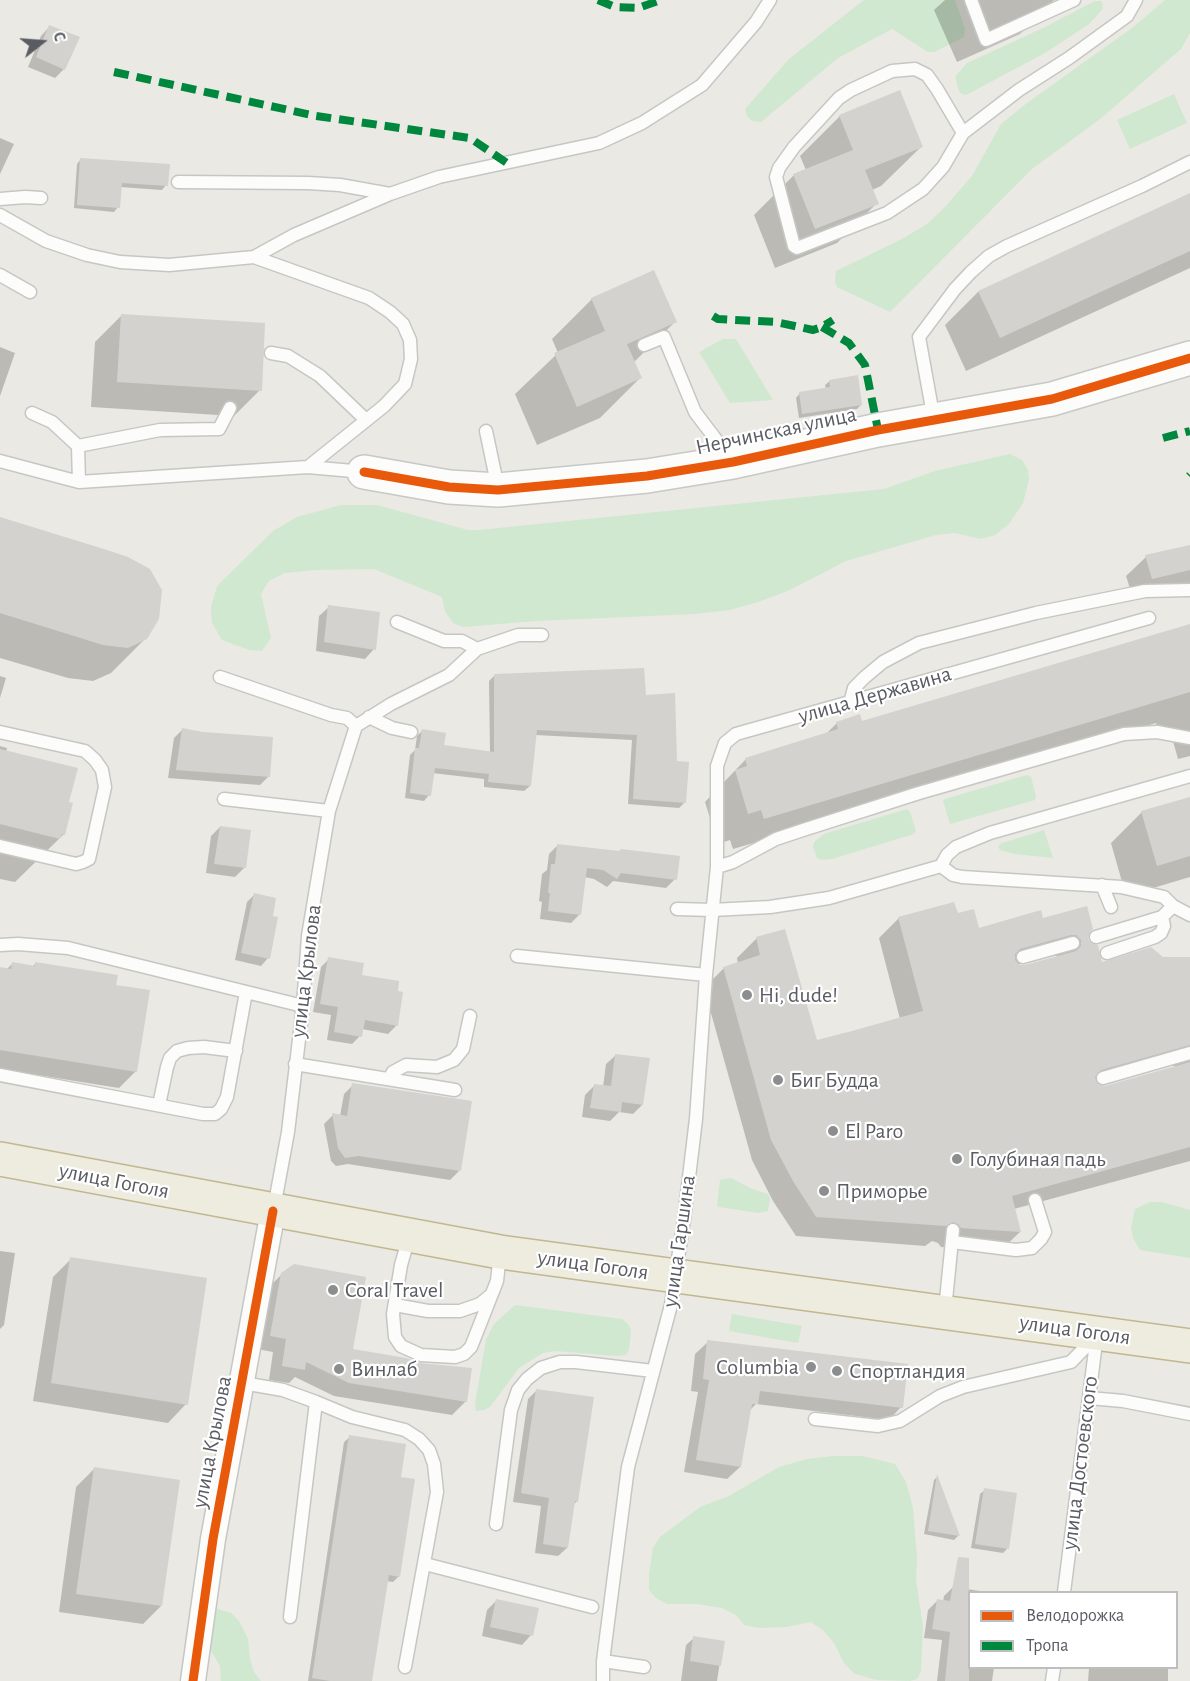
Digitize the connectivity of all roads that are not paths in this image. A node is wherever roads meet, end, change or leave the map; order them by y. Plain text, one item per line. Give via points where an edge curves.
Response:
1 (770, 0) edge
2 (971, 0) edge
3 (1074, 0) edge
4 (1136, 0) edge
5 (963, 133) junction
6 (1190, 162) edge
7 (178, 182) dead end
8 (390, 194) junction
9 (41, 198) dead end
10 (0, 199) edge
11 (0, 215) edge
12 (254, 257) junction
13 (0, 275) edge
14 (30, 292) dead end
15 (644, 345) dead end
16 (271, 352) dead end
17 (1190, 358) edge
18 (230, 408) dead end
19 (32, 412) dead end
20 (366, 420) junction
21 (934, 421) junction
22 (486, 431) dead end
23 (78, 446) junction
24 (0, 460) edge
25 (732, 462) junction
26 (308, 467) junction
27 (364, 471) joint
28 (79, 482) junction
29 (498, 490) junction
30 (1190, 590) edge
31 (1149, 618) dead end
32 (396, 622) dead end
33 (542, 635) dead end
34 (477, 649) junction
35 (220, 677) dead end
36 (850, 703) junction
37 (369, 717) junction
38 (356, 726) junction
39 (0, 732) edge
40 (411, 732) dead end
41 (1190, 738) edge
42 (1190, 776) edge
43 (224, 799) dead end
44 (328, 812) junction
45 (0, 846) edge
46 (941, 866) junction
47 (717, 867) junction
48 (1102, 885) junction
49 (1173, 906) junction
50 (1111, 908) dead end
51 (677, 909) dead end
52 (712, 910) junction
53 (1190, 915) edge
54 (1162, 917) junction
55 (1096, 937) dead end
56 (1073, 943) dead end
57 (0, 945) edge
58 (1107, 953) dead end
59 (517, 956) dead end
60 (1023, 957) dead end
61 (706, 975) junction
62 (246, 992) junction
63 (303, 1006) junction
64 (470, 1016) dead end
65 (236, 1051) junction
66 (1190, 1053) edge
67 (295, 1064) junction
68 (0, 1075) edge
69 (1103, 1078) dead end
70 (389, 1079) junction
71 (455, 1090) dead end
72 (159, 1105) junction
73 (0, 1159) edge
74 (1035, 1200) dead end
75 (273, 1211) junction
76 (409, 1236) junction
77 (500, 1252) junction
78 (675, 1277) junction
79 (492, 1294) junction
80 (395, 1305) junction
81 (945, 1311) junction
82 (1097, 1334) junction
83 (1190, 1346) edge
84 (653, 1371) junction
85 (243, 1383) junction
86 (1089, 1398) junction
87 (316, 1402) junction
88 (1190, 1414) edge
89 (814, 1419) dead end
90 (496, 1524) dead end
91 (425, 1564) junction
92 (1064, 1591) edge
93 (592, 1608) dead end
94 (290, 1617) dead end
95 (603, 1661) junction
96 (405, 1667) dead end
97 (644, 1667) dead end
98 (193, 1681) edge
99 (603, 1681) edge

1 - 8 lane via 702,85 642,123 599,143 449,174
2 - 3 lane via 987,40
4 - 5 lane via 1127,15
5 - 5 lane via 927,75 915,69 892,71 839,98 778,168 776,177 794,246 797,249 900,206 943,167
6 - 21 lane via 1007,246 971,272 919,337
7 - 8 lane via 308,183
8 - 12 lane via 294,235
9 - 10 lane
11 - 12 lane via 46,241 120,262 169,265
12 - 20 lane via 369,298 403,324 410,340 411,359 405,384
13 - 14 lane
15 - 25 lane via 664,337 695,412
16 - 20 lane via 288,356 320,376
17 - 21 street, Нерчинская улица via 1052,399
18 - 23 lane via 219,429 160,430
19 - 23 lane via 52,422
20 - 26 lane
21 - 25 street, Нерчинская улица
22 - 29 lane
23 - 28 lane
24 - 28 lane
25 - 29 street, Нерчинская улица via 648,476
26 - 27 lane
26 - 28 lane
27 - 29 street, Нерчинская улица via 449,487
30 - 36 lane via 1145,591 1036,613 919,643 864,677 854,688
31 - 36 lane, улица Державина
32 - 34 lane via 444,640 462,640
33 - 34 lane via 518,635
34 - 37 lane via 449,675
35 - 38 lane via 331,716 347,718
36 - 47 lane, улица Державина via 736,734 725,743 717,766
37 - 38 lane
37 - 40 lane
38 - 44 lane, улица Крылова
39 - 45 lane via 85,751 102,770 105,787 88,859 83,862 76,864
41 - 47 lane via 1157,732 1124,734 803,830
42 - 46 lane via 990,833 956,847
43 - 44 lane
44 - 63 lane, улица Крылова via 308,936
46 - 48 lane via 962,877
46 - 52 lane via 829,898
47 - 52 lane, улица Гаршина
48 - 49 lane via 1164,897
48 - 50 lane
49 - 53 lane
49 - 54 lane
51 - 52 lane
52 - 61 lane, улица Гаршина
54 - 55 lane
54 - 58 lane via 1164,926 1155,937
56 - 60 lane
57 - 62 lane via 68,948
59 - 61 lane
61 - 78 lane, улица Гаршина via 696,1119
62 - 63 lane
62 - 65 lane
63 - 67 lane, улица Крылова
64 - 70 lane via 463,1049 454,1060 437,1067 406,1065
65 - 72 lane via 204,1047 177,1051 170,1058
65 - 72 lane via 227,1097 215,1114
66 - 69 lane
67 - 70 lane
67 - 75 lane, улица Крылова via 288,1132
68 - 72 lane
70 - 71 lane
73 - 75 highway, улица Гоголя
74 - 81 lane via 1045,1232 1032,1248 1016,1250 953,1236
75 - 76 highway, улица Гоголя
75 - 85 street, улица Крылова
76 - 77 highway, улица Гоголя
76 - 80 lane
77 - 78 highway, улица Гоголя
77 - 79 lane
78 - 81 highway, улица Гоголя
78 - 84 lane, улица Гаршина
79 - 80 lane via 480,1304 460,1311
79 - 80 lane via 471,1347 455,1357 421,1355 402,1346 395,1337
81 - 82 highway, улица Гоголя
82 - 83 highway, улица Гоголя
82 - 86 lane, улица Достоевского
82 - 89 lane via 1071,1362 963,1387 940,1396 900,1421 878,1426
84 - 90 lane via 561,1362 541,1368 527,1379 511,1410
84 - 95 lane, улица Гаршина via 628,1467
85 - 87 lane via 283,1390
85 - 98 street, улица Крылова via 213,1539
86 - 88 lane
86 - 92 lane, улица Достоевского
87 - 91 lane via 352,1417 405,1430 429,1450 437,1492
87 - 94 lane
91 - 93 lane
91 - 96 lane
95 - 97 lane
95 - 99 lane, улица Гаршина

